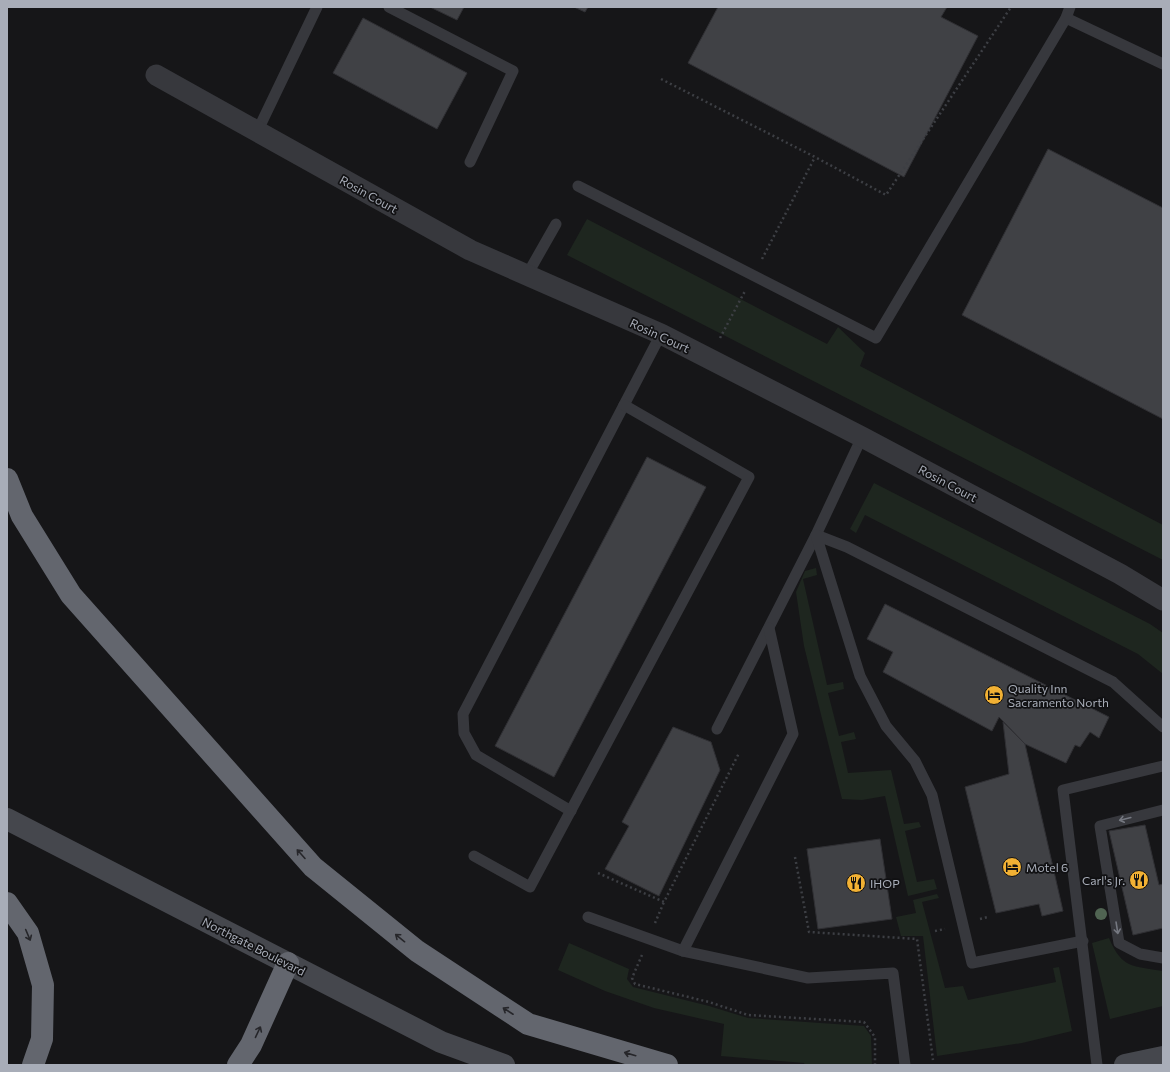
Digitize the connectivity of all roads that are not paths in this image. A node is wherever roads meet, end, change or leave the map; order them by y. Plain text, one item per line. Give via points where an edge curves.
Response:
1 (317, 7) edge
2 (389, 7) edge
3 (1070, 7) edge
4 (1066, 18) junction
5 (1163, 64) edge
6 (156, 75) dead end
7 (257, 132) junction
8 (470, 162) dead end
9 (578, 186) dead end
10 (556, 224) dead end
11 (527, 275) junction
12 (661, 334) junction
13 (624, 405) junction
14 (862, 437) junction
15 (7, 479) edge
16 (816, 535) junction
17 (1163, 600) edge
18 (769, 628) junction
19 (1163, 727) edge
20 (717, 729) dead end
21 (1163, 766) edge
22 (1163, 810) edge
23 (571, 811) junction
24 (7, 819) edge
25 (474, 856) dead end
26 (7, 903) edge
27 (588, 916) dead end
28 (1083, 941) junction
29 (683, 951) junction
30 (1163, 958) edge
31 (288, 963) junction
32 (1163, 1057) edge
33 (33, 1065) edge
34 (238, 1065) edge
35 (504, 1065) edge
36 (667, 1065) edge
37 (905, 1065) edge
38 (1097, 1065) edge
39 (1126, 1065) edge

1 - 7 lane
2 - 8 lane via 513,71
3 - 4 lane
4 - 5 lane
4 - 9 lane via 876,338
6 - 7 street, Rosin Court
7 - 11 street, Rosin Court via 470,250
10 - 11 lane
11 - 12 street, Rosin Court
12 - 13 lane
12 - 14 street, Rosin Court
13 - 23 lane via 462,714 464,733 476,755
13 - 23 lane via 748,477
14 - 16 lane
14 - 17 street, Rosin Court via 1120,574
36 -> 15 highway via 528,1024 417,951 313,867 71,595 22,516
16 - 18 lane
16 - 19 lane via 847,547 1113,682
16 - 28 lane via 860,676 886,726 915,760 932,795 972,963
18 - 20 lane
18 - 29 lane via 793,734
21 - 28 lane via 1063,790
22 -> 30 lane via 1100,826 1119,943 1140,954
23 - 25 lane via 530,887
24 - 31 main road, Northgate Boulevard
26 -> 33 highway via 28,933 43,985 42,1039
27 - 29 lane
28 - 38 lane
29 - 37 lane via 808,978 893,973
34 -> 31 highway via 251,1045
31 - 35 main road, Northgate Boulevard via 442,1042
32 - 39 main road

